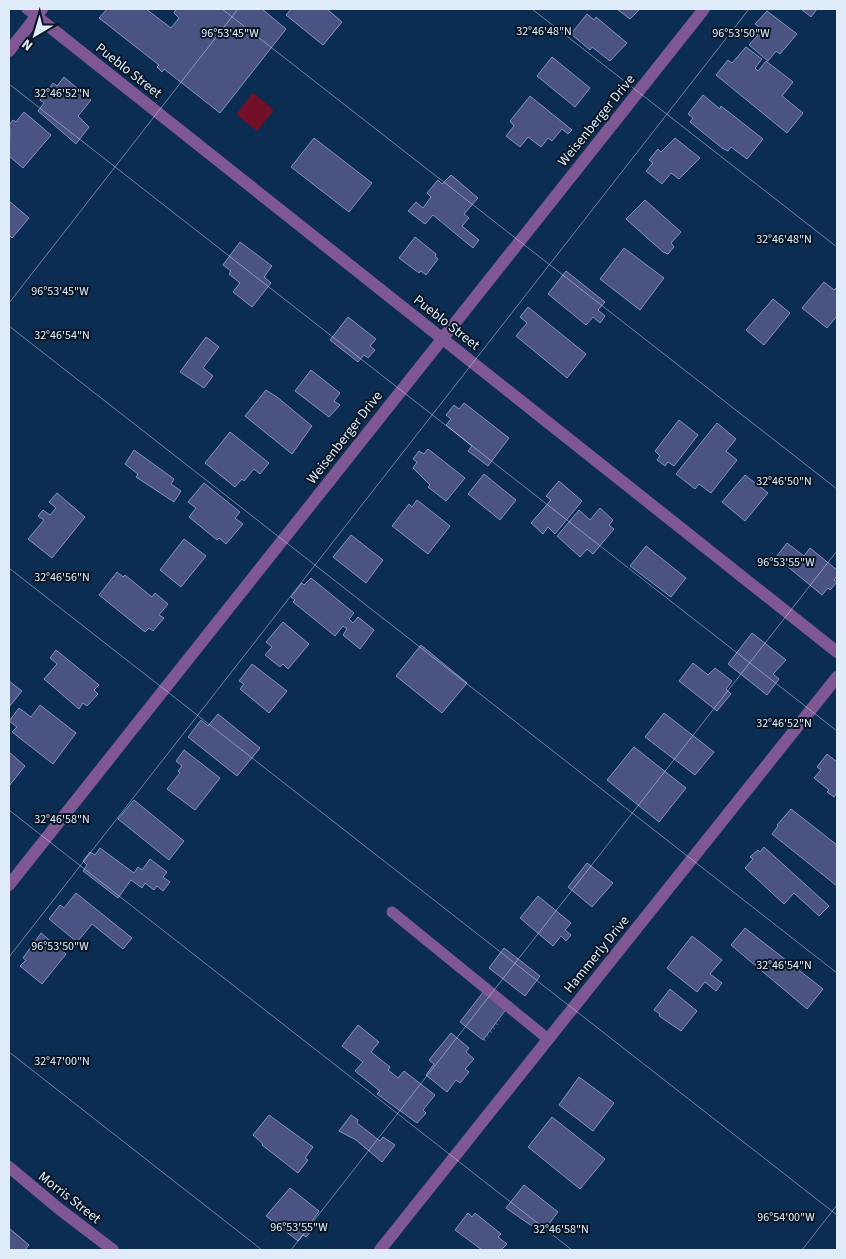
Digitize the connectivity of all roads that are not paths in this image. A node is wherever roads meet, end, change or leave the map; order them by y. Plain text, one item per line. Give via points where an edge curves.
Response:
1 (704, 9) edge
2 (35, 11) edge
3 (9, 51) edge
4 (442, 337) junction
5 (837, 652) edge
6 (837, 677) edge
7 (9, 885) edge
8 (392, 912) dead end
9 (548, 1039) junction
10 (9, 1167) edge
11 (113, 1250) edge
12 (380, 1250) edge

1 - 4 street, Weisenberger Drive
2 - 3 street
2 - 4 street, Pueblo Street
4 - 5 street, Pueblo Street
4 - 7 street, Weisenberger Drive
6 - 9 street, Hammerly Drive
8 - 9 lane
9 - 12 street, Hammerly Drive
10 - 11 street, Morris Street

